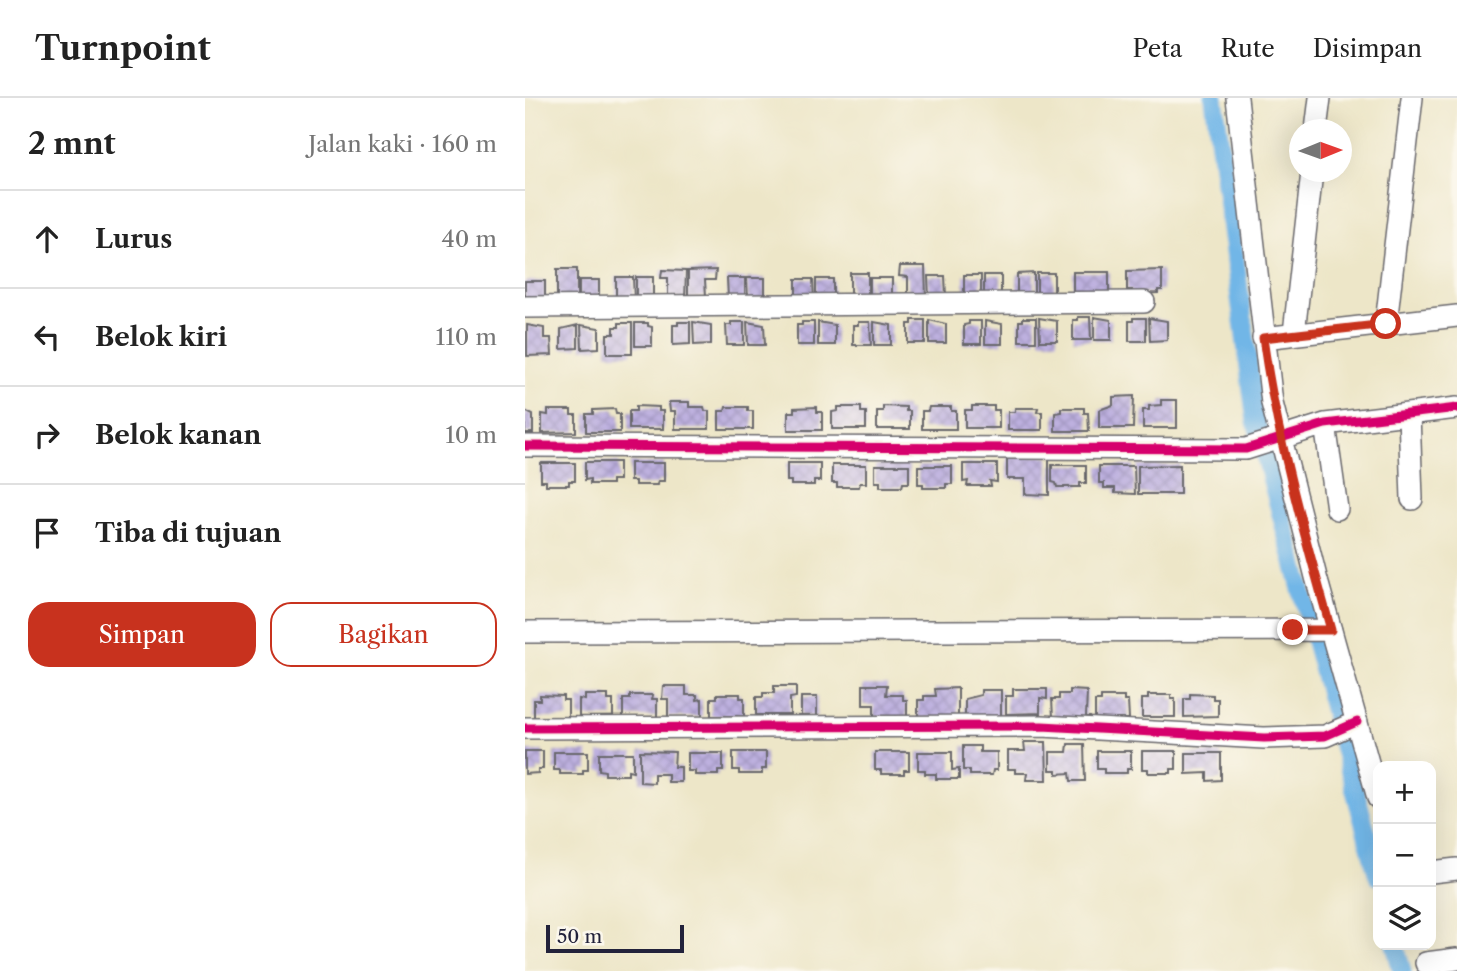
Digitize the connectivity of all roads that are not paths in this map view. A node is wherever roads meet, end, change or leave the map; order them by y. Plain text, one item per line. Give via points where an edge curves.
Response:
1 (1237, 98) edge
2 (1320, 98) edge
3 (1412, 98) edge
4 (1317, 119) edge
5 (1311, 182) edge
6 (1144, 302) dead end
7 (525, 307) edge
8 (1457, 316) edge
9 (1386, 324) junction
10 (1294, 333) junction
11 (1263, 338) junction
12 (1457, 408) edge
13 (1409, 414) junction
14 (1325, 424) junction
15 (1279, 438) junction
16 (525, 446) edge
17 (1412, 499) dead end
18 (1337, 509) dead end
19 (1330, 630) junction
20 (525, 632) edge
21 (1356, 722) junction
22 (525, 728) edge
23 (1373, 780) edge
24 (1457, 869) edge
25 (1436, 871) edge
26 (1425, 959) edge
27 (1457, 959) edge

1 - 11 street
2 - 4 street
3 - 9 street
5 - 10 street
6 - 7 street
8 - 9 street
9 - 10 street
10 - 11 street
11 - 15 street
12 - 13 street
13 - 14 street
13 - 17 street
14 - 15 street
14 - 18 street
15 - 16 street via 1246,449
15 - 19 street
19 - 20 street
19 - 21 street
21 - 22 street via 1325,736 1264,738 1042,726
21 - 23 street
24 - 25 street
26 - 27 street

